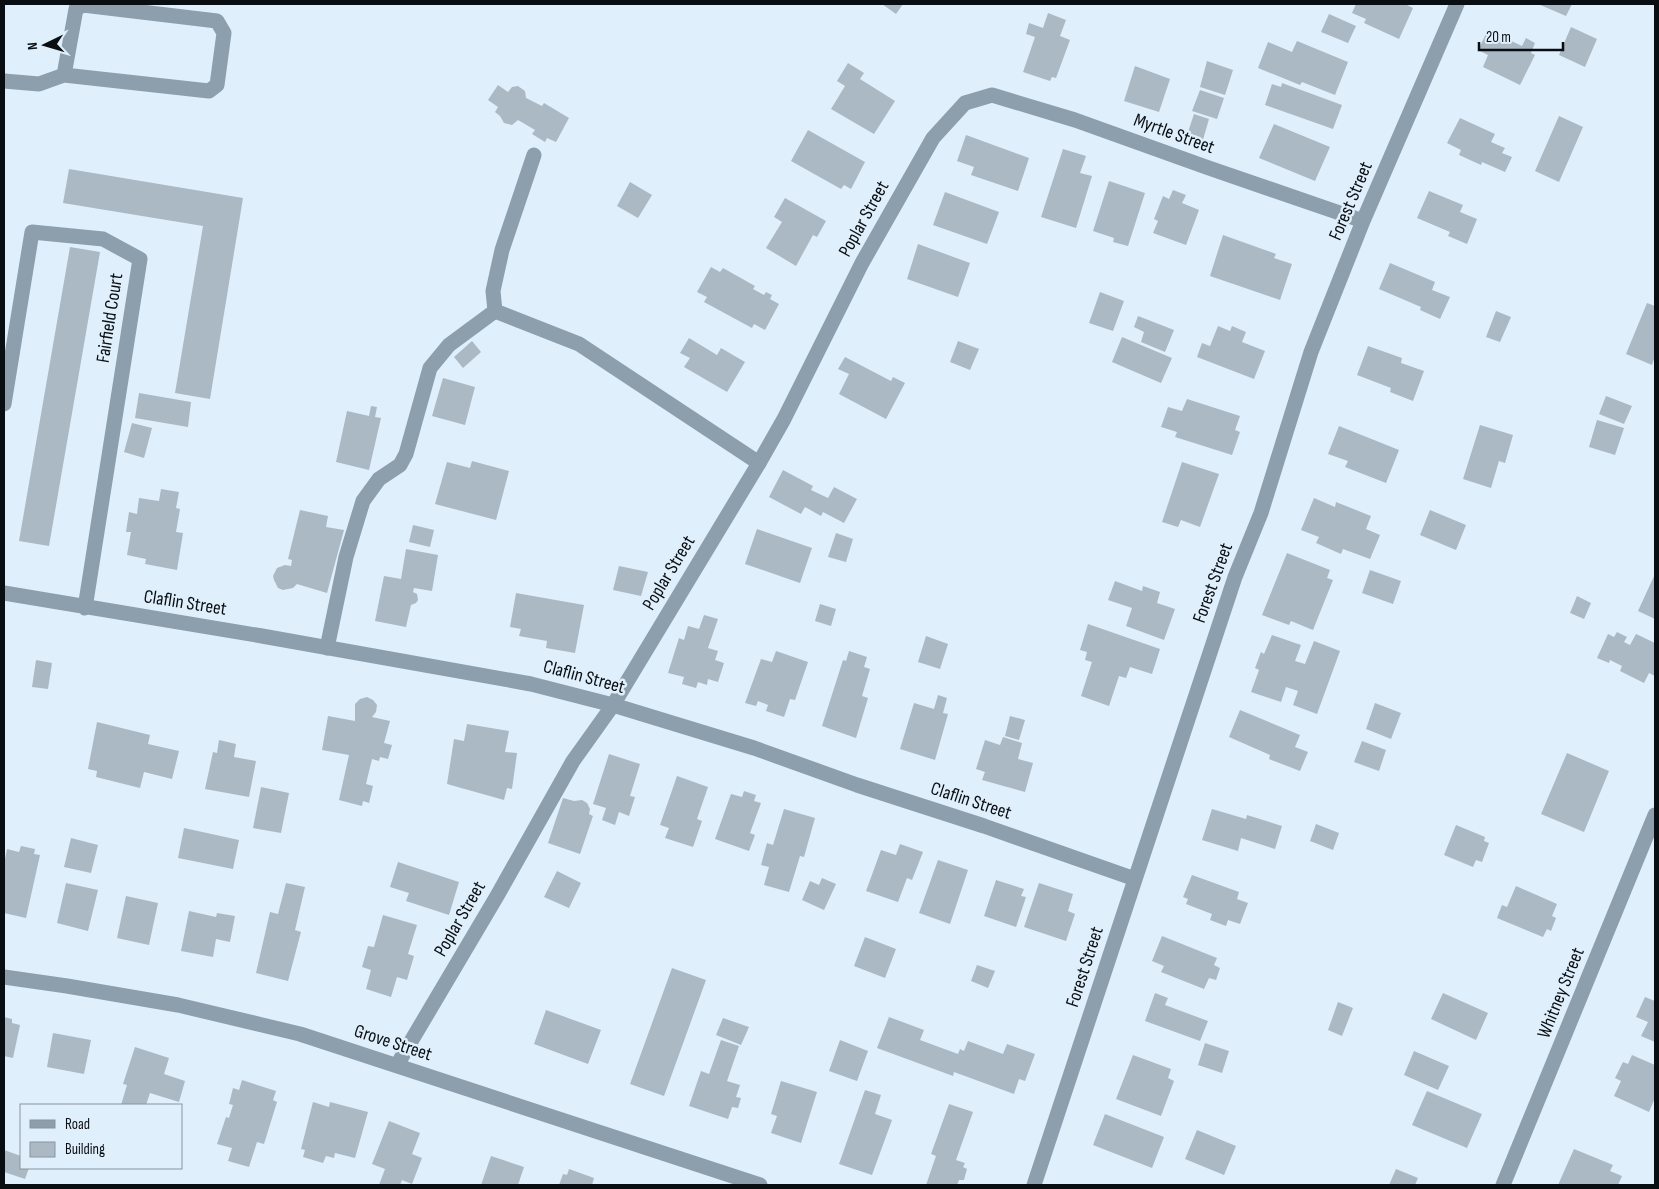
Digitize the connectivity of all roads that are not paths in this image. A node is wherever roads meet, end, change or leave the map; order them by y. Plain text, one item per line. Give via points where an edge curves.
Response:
1 (1457, 4) edge
2 (64, 75) junction
3 (4, 81) edge
4 (971, 102) joint
5 (534, 155) dead end
6 (1363, 221) junction
7 (496, 311) junction
8 (4, 404) edge
9 (759, 463) junction
10 (4, 593) edge
11 (85, 608) junction
12 (327, 648) junction
13 (613, 705) junction
14 (1655, 815) edge
15 (1135, 879) junction
16 (4, 977) edge
17 (397, 1065) junction
18 (760, 1185) edge
19 (1034, 1185) edge
20 (1503, 1185) edge

1 - 6 street, Forest Street
2 - 2 street via 209,91 218,85 224,33 218,22 84,5 76,9
2 - 3 street via 39,84
4 - 6 street, Myrtle Street via 992,94
4 - 9 street, Poplar Street via 965,103 933,138 862,262 784,420
5 - 7 street via 502,250 493,291
6 - 15 street, Forest Street via 1311,352 1261,513 1235,577
7 - 9 street via 579,344
7 - 12 street via 449,345 430,368 400,466 379,479 363,501 346,557
8 - 11 street, Fairfield Court via 32,232 103,238 140,259
9 - 13 street, Poplar Street
10 - 11 street, Claflin Street
11 - 12 street, Claflin Street
12 - 13 street, Claflin Street via 531,684
13 - 15 street, Claflin Street via 754,748
13 - 17 street, Poplar Street via 573,760
14 - 20 street, Whitney Street
15 - 19 street, Forest Street
16 - 17 street, Grove Street via 178,1004 300,1034
17 - 18 street, Grove Street

